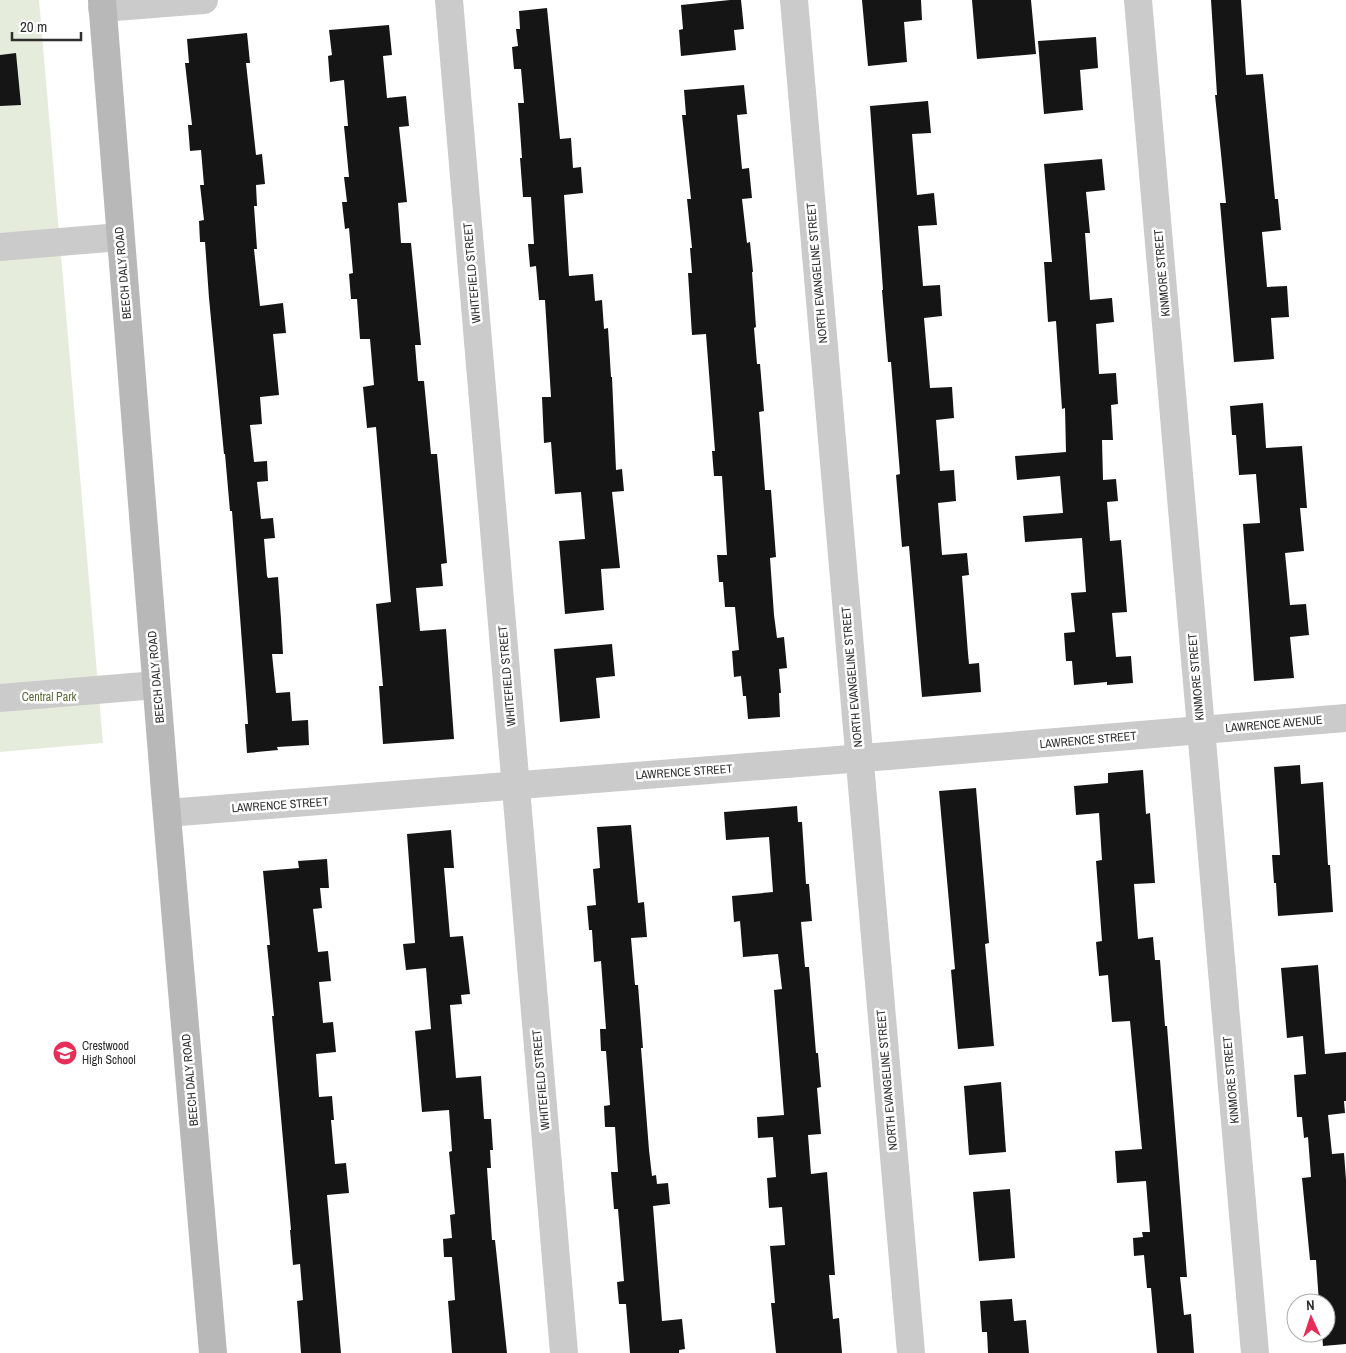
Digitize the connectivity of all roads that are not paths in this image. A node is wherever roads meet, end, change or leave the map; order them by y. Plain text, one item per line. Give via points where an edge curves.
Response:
1 (204, 0) edge
2 (449, 0) edge
3 (794, 0) edge
4 (1138, 0) edge
5 (102, 4) edge
6 (120, 237) junction
7 (0, 247) edge
8 (156, 685) junction
9 (0, 698) edge
10 (1346, 718) edge
11 (1201, 731) junction
12 (859, 759) junction
13 (516, 785) junction
14 (167, 813) junction
15 (213, 1353) edge
16 (564, 1353) edge
17 (911, 1353) edge
18 (1255, 1353) edge

1 - 5 street
2 - 13 street, WHITEFIELD STREET
3 - 12 street, NORTH EVANGELINE STREET
4 - 11 street, KINMORE STREET
5 - 6 main road, BEECH DALY ROAD
6 - 7 street
6 - 8 main road, BEECH DALY ROAD
8 - 9 street
8 - 14 main road, BEECH DALY ROAD
10 - 11 street, LAWRENCE AVENUE
11 - 12 street, LAWRENCE STREET
11 - 18 street, KINMORE STREET
12 - 13 street, LAWRENCE STREET
12 - 17 street, NORTH EVANGELINE STREET
13 - 14 street, LAWRENCE STREET
13 - 16 street, WHITEFIELD STREET
14 - 15 main road, BEECH DALY ROAD

